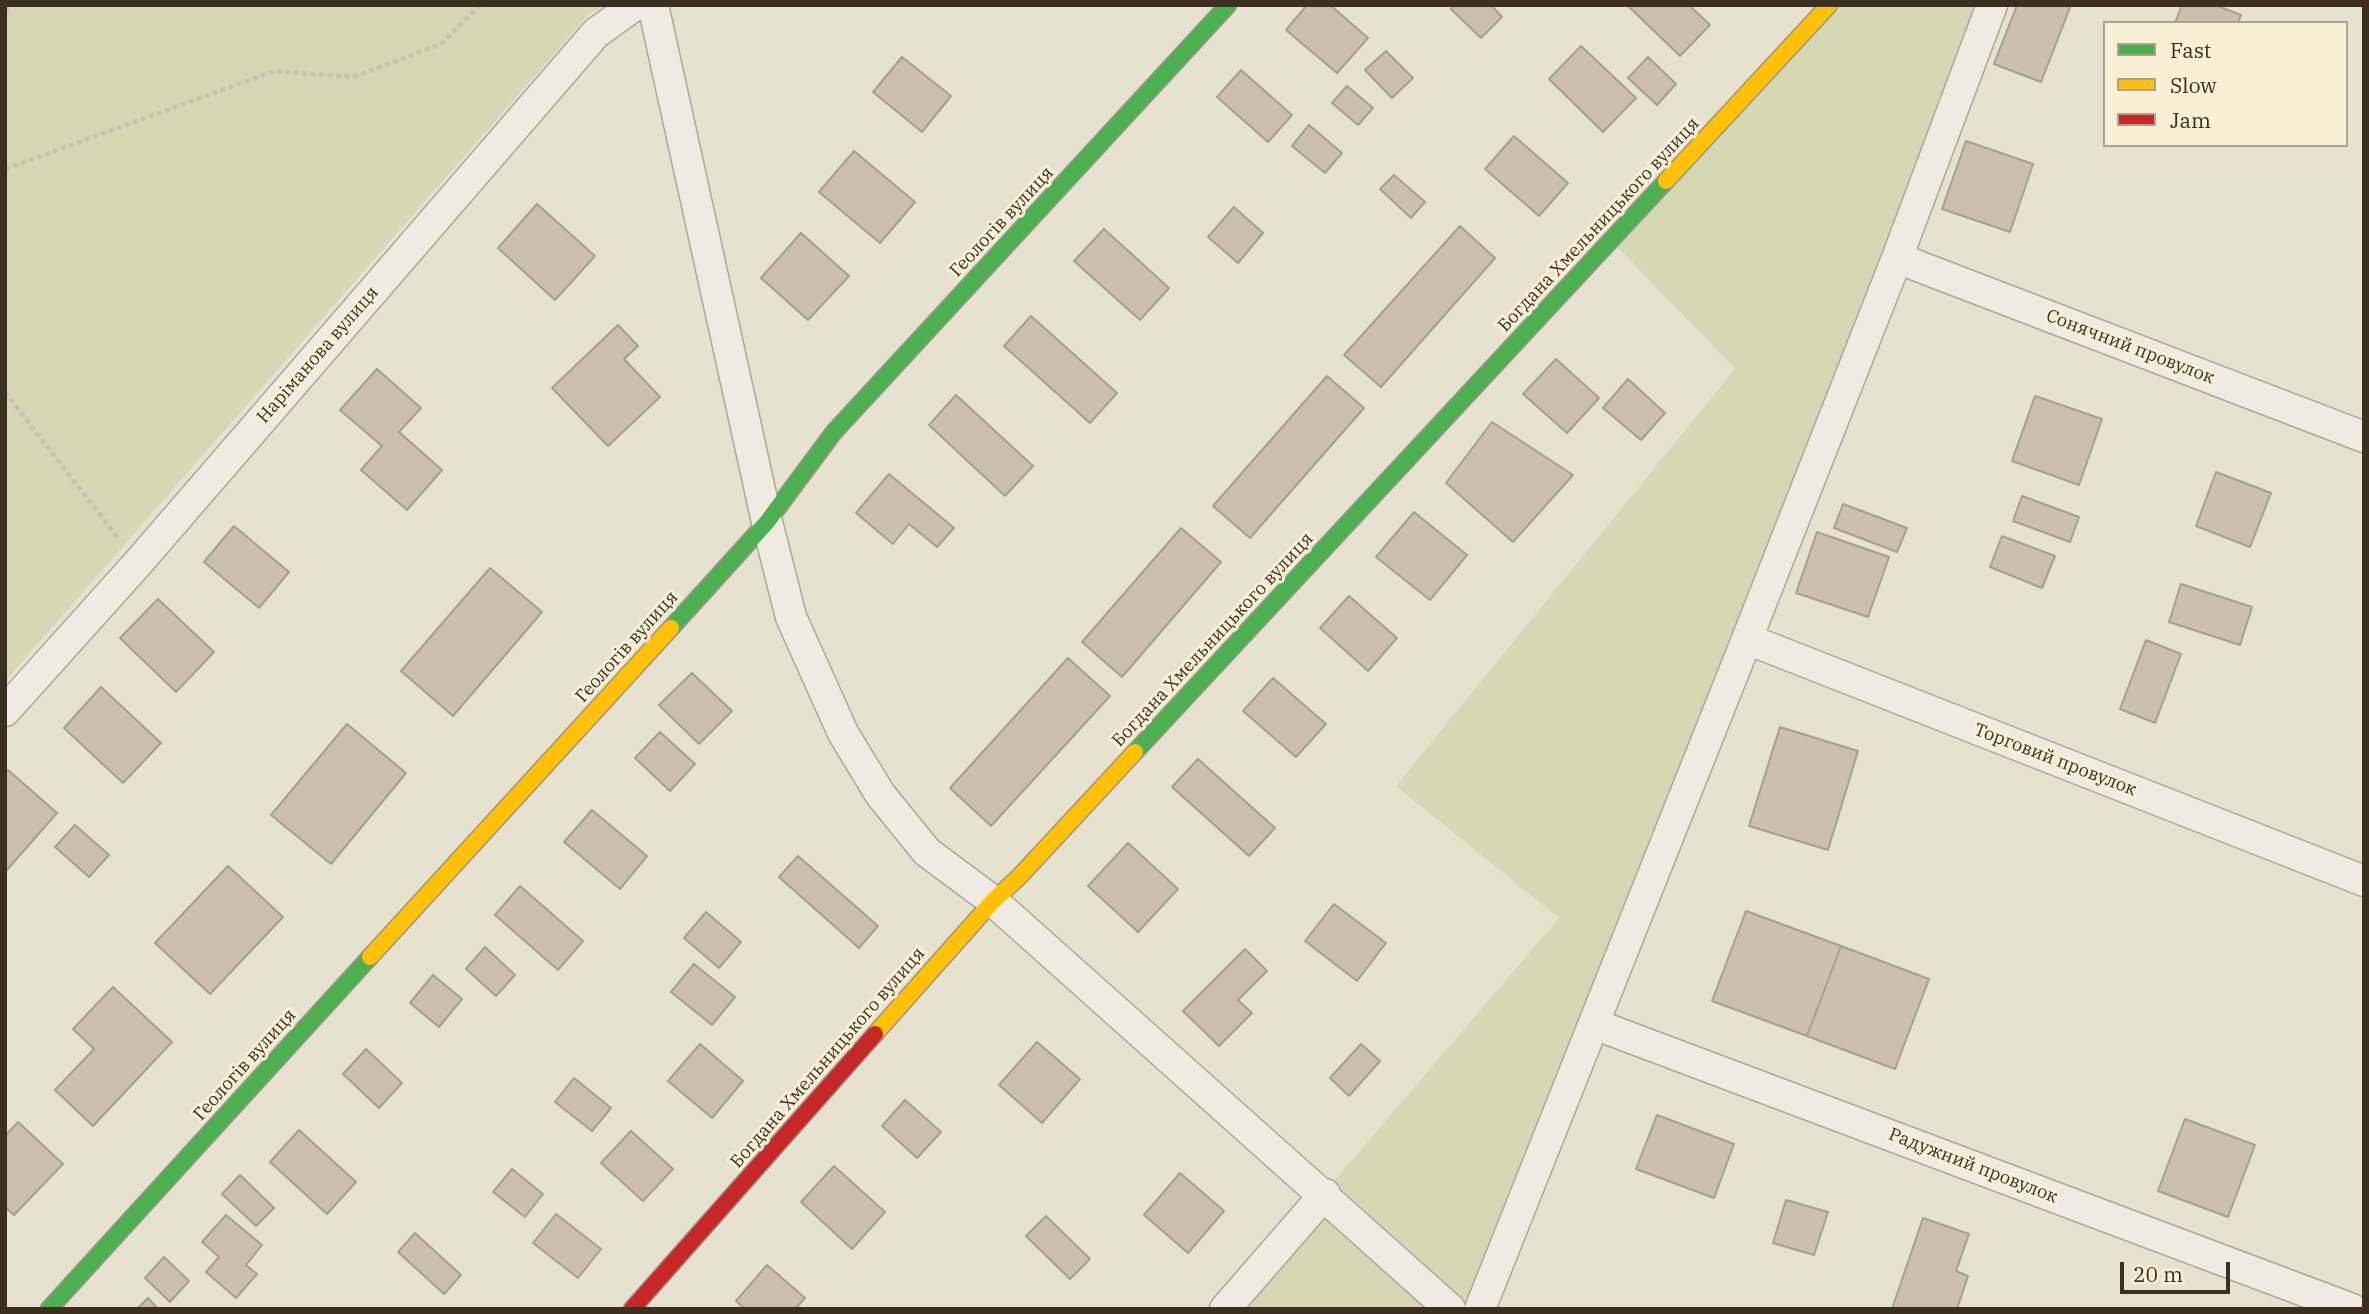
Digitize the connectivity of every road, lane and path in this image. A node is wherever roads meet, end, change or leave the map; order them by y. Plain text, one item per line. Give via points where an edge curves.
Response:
1 (12, 5) edge
2 (480, 5) edge
3 (635, 5) edge
4 (653, 5) edge
5 (1227, 5) edge
6 (1829, 5) edge
7 (1992, 5) edge
8 (5, 12) edge
9 (5, 169) edge
10 (1897, 258) junction
11 (5, 392) edge
12 (2364, 437) edge
13 (767, 522) junction
14 (138, 563) junction
15 (1747, 639) junction
16 (5, 710) edge
17 (2364, 881) edge
18 (993, 901) junction
19 (1594, 1024) junction
20 (1325, 1195) junction
21 (49, 1309) edge
22 (632, 1309) edge
23 (1225, 1309) edge
24 (1450, 1309) edge
25 (1480, 1309) edge
26 (2352, 1309) edge

1 - 8 path
2 - 9 path via 441,44 353,77 274,71
3 - 14 street, Наріманова вулиця via 596,33
4 - 13 street
5 - 13 street, Геологів вулиця via 834,432
6 - 18 street, Богдана Хмельницького вулиця
7 - 10 street
10 - 12 street, Сонячний провулок
10 - 15 street
11 - 14 path
13 - 18 street via 791,617 843,733 880,794 928,852
13 - 21 street, Геологів вулиця
14 - 16 street, Наріманова вулиця
15 - 17 street, Торговий провулок
15 - 19 street
18 - 20 street
18 - 22 street, Богдана Хмельницького вулиця
19 - 25 street
19 - 26 street, Радужний провулок
20 - 23 street
20 - 24 street

